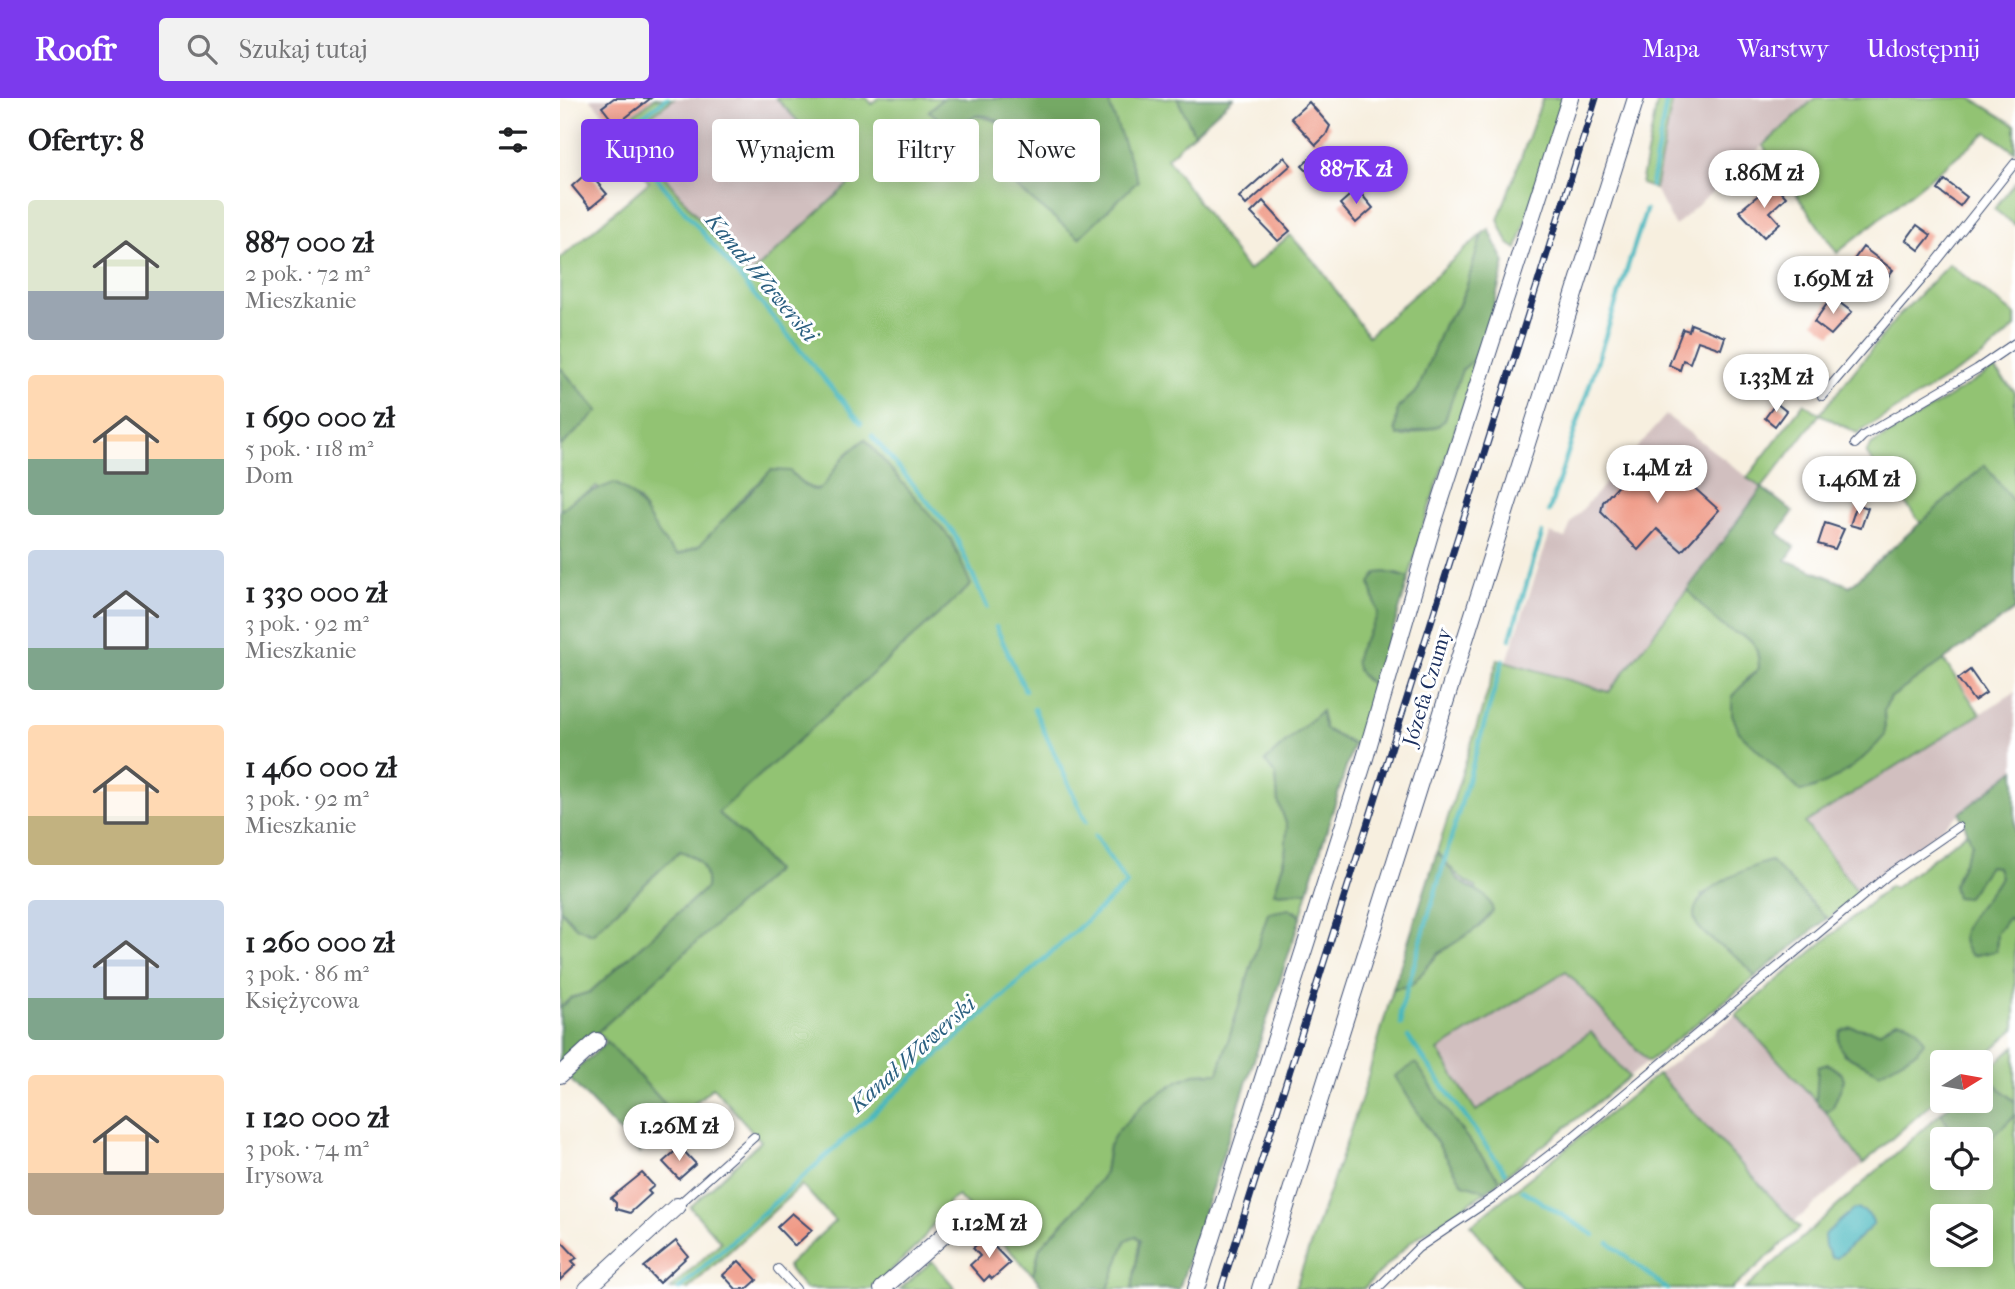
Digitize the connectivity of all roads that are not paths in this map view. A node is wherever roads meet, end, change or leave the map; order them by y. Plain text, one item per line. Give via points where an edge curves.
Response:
1 (1570, 98) edge
2 (1636, 98) edge
3 (2015, 163) edge
4 (2015, 343) edge
5 (1822, 396) dead end
6 (1855, 444) dead end
7 (1958, 827) dead end
8 (597, 1041) dead end
9 (560, 1075) edge
10 (754, 1137) dead end
11 (677, 1206) joint
12 (967, 1215) dead end
13 (778, 1269) dead end
14 (587, 1289) edge
15 (796, 1289) edge
16 (882, 1289) edge
17 (1196, 1289) edge
18 (1260, 1289) edge
19 (1377, 1289) edge

1 - 17 street
2 - 18 street, Józefa Czumy
3 - 5 lane
4 - 6 lane
7 - 19 lane via 1887,876 1569,1140 1418,1248
8 - 9 street
10 - 11 lane
11 - 14 street
12 - 16 street
13 - 15 lane

